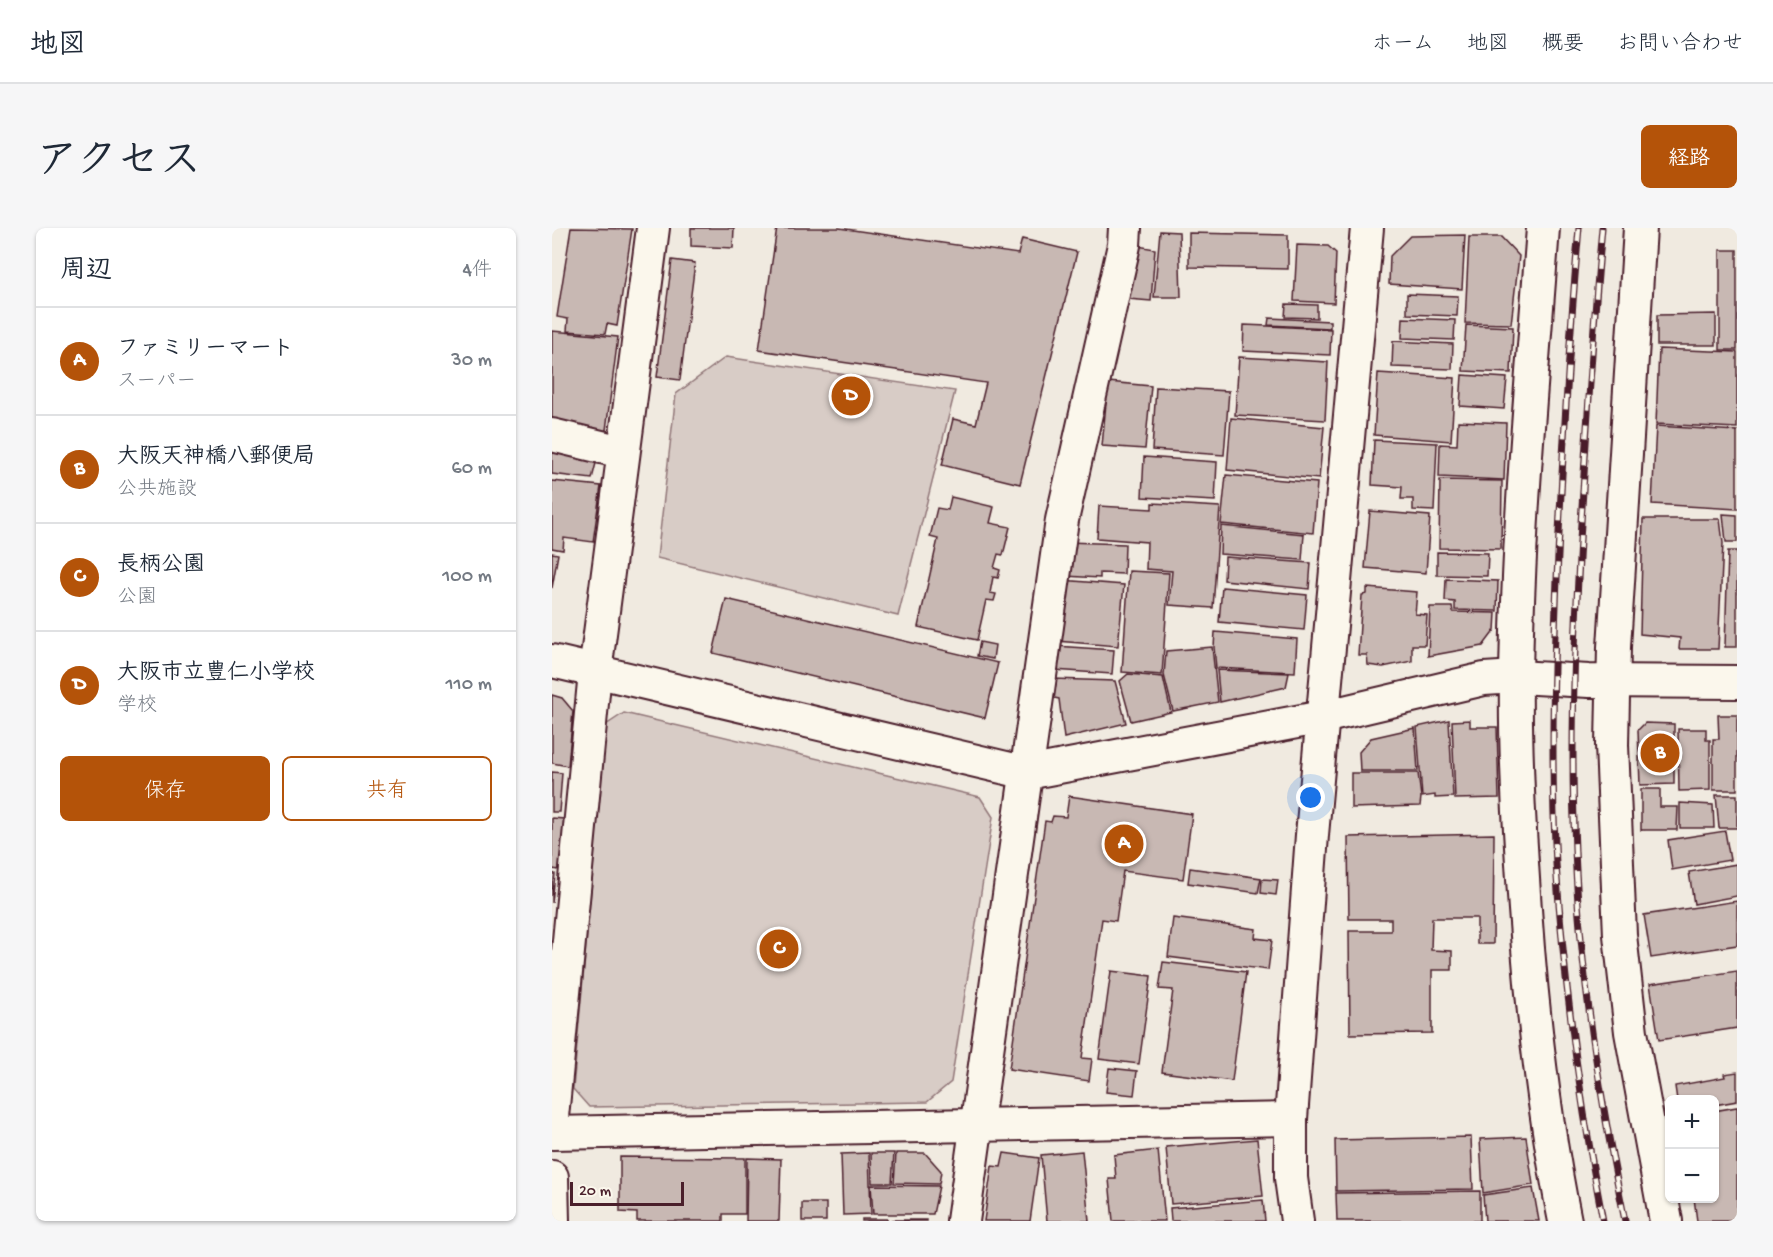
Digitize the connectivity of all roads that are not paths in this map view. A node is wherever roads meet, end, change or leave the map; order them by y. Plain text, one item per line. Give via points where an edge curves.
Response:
1 (653, 228) edge
2 (1125, 228) edge
3 (1367, 228) edge
4 (1544, 228) edge
5 (1640, 228) edge
6 (552, 435) edge
7 (622, 452) junction
8 (552, 661) edge
9 (595, 672) junction
10 (1526, 678) junction
11 (1600, 681) junction
12 (1737, 682) edge
13 (1323, 717) junction
14 (1027, 773) junction
15 (552, 1117) edge
16 (1291, 1119) junction
17 (977, 1127) junction
18 (552, 1133) edge
19 (552, 1177) edge
20 (554, 1221) edge
21 (963, 1221) edge
22 (1297, 1221) edge
23 (1564, 1221) edge
24 (1666, 1221) edge

1 - 7 street
2 - 14 street via 1062,520
3 - 13 street
4 - 10 street via 1523,506
5 - 11 street
6 - 7 street
7 - 9 street
8 - 9 street
9 - 14 street
9 - 15 street
10 - 11 street
10 - 13 street via 1484,679
10 - 23 street via 1519,816 1526,940
11 - 12 street
11 - 24 street via 1612,745 1620,935 1631,1032
13 - 14 street
13 - 16 street
14 - 17 street
16 - 17 street
16 - 22 street via 1291,1178
17 - 18 street
17 - 21 street
19 - 20 street

